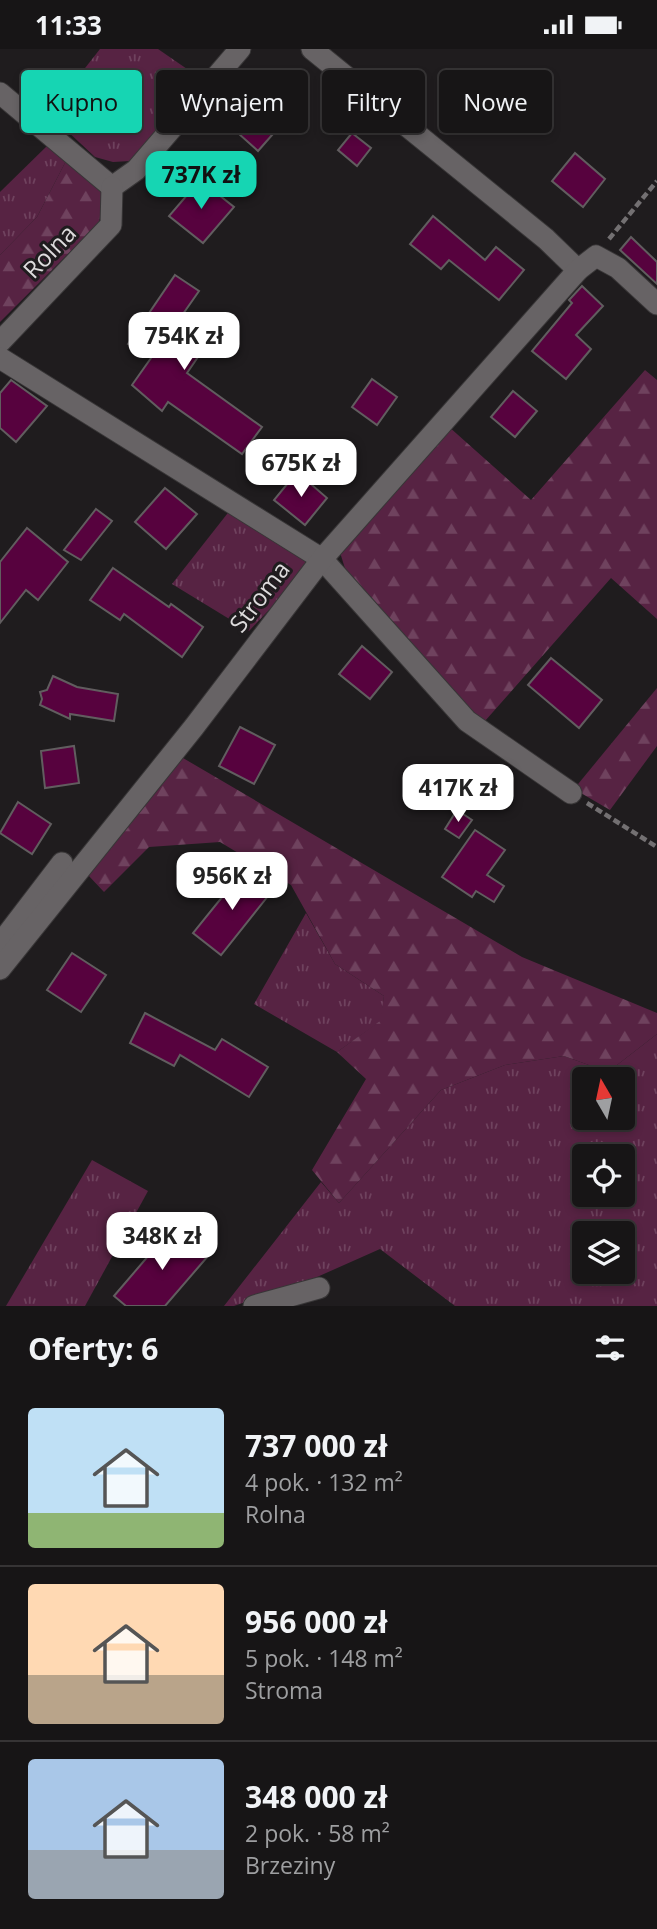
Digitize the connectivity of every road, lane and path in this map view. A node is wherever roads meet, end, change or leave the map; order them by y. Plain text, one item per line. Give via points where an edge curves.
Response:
1 (240, 49) edge
2 (312, 49) edge
3 (0, 93) edge
4 (657, 181) edge
5 (112, 187) junction
6 (596, 256) junction
7 (578, 271) junction
8 (657, 304) edge
9 (0, 342) edge
10 (0, 358) edge
11 (322, 559) junction
12 (571, 793) joint
13 (657, 847) edge
14 (62, 863) dead end
15 (1, 959) edge
16 (319, 1287) dead end
17 (254, 1306) edge

1 - 5 street via 136,170
2 - 7 street via 546,239
3 - 5 street
4 - 6 path
5 - 9 street, Rolna via 111,225
6 - 7 street, Stroma
6 - 8 street via 618,268
7 - 11 street, Stroma
10 - 11 street
11 - 12 street via 467,721
11 - 15 street, Stroma via 194,727
12 - 13 path
14 - 15 street
16 - 17 street

